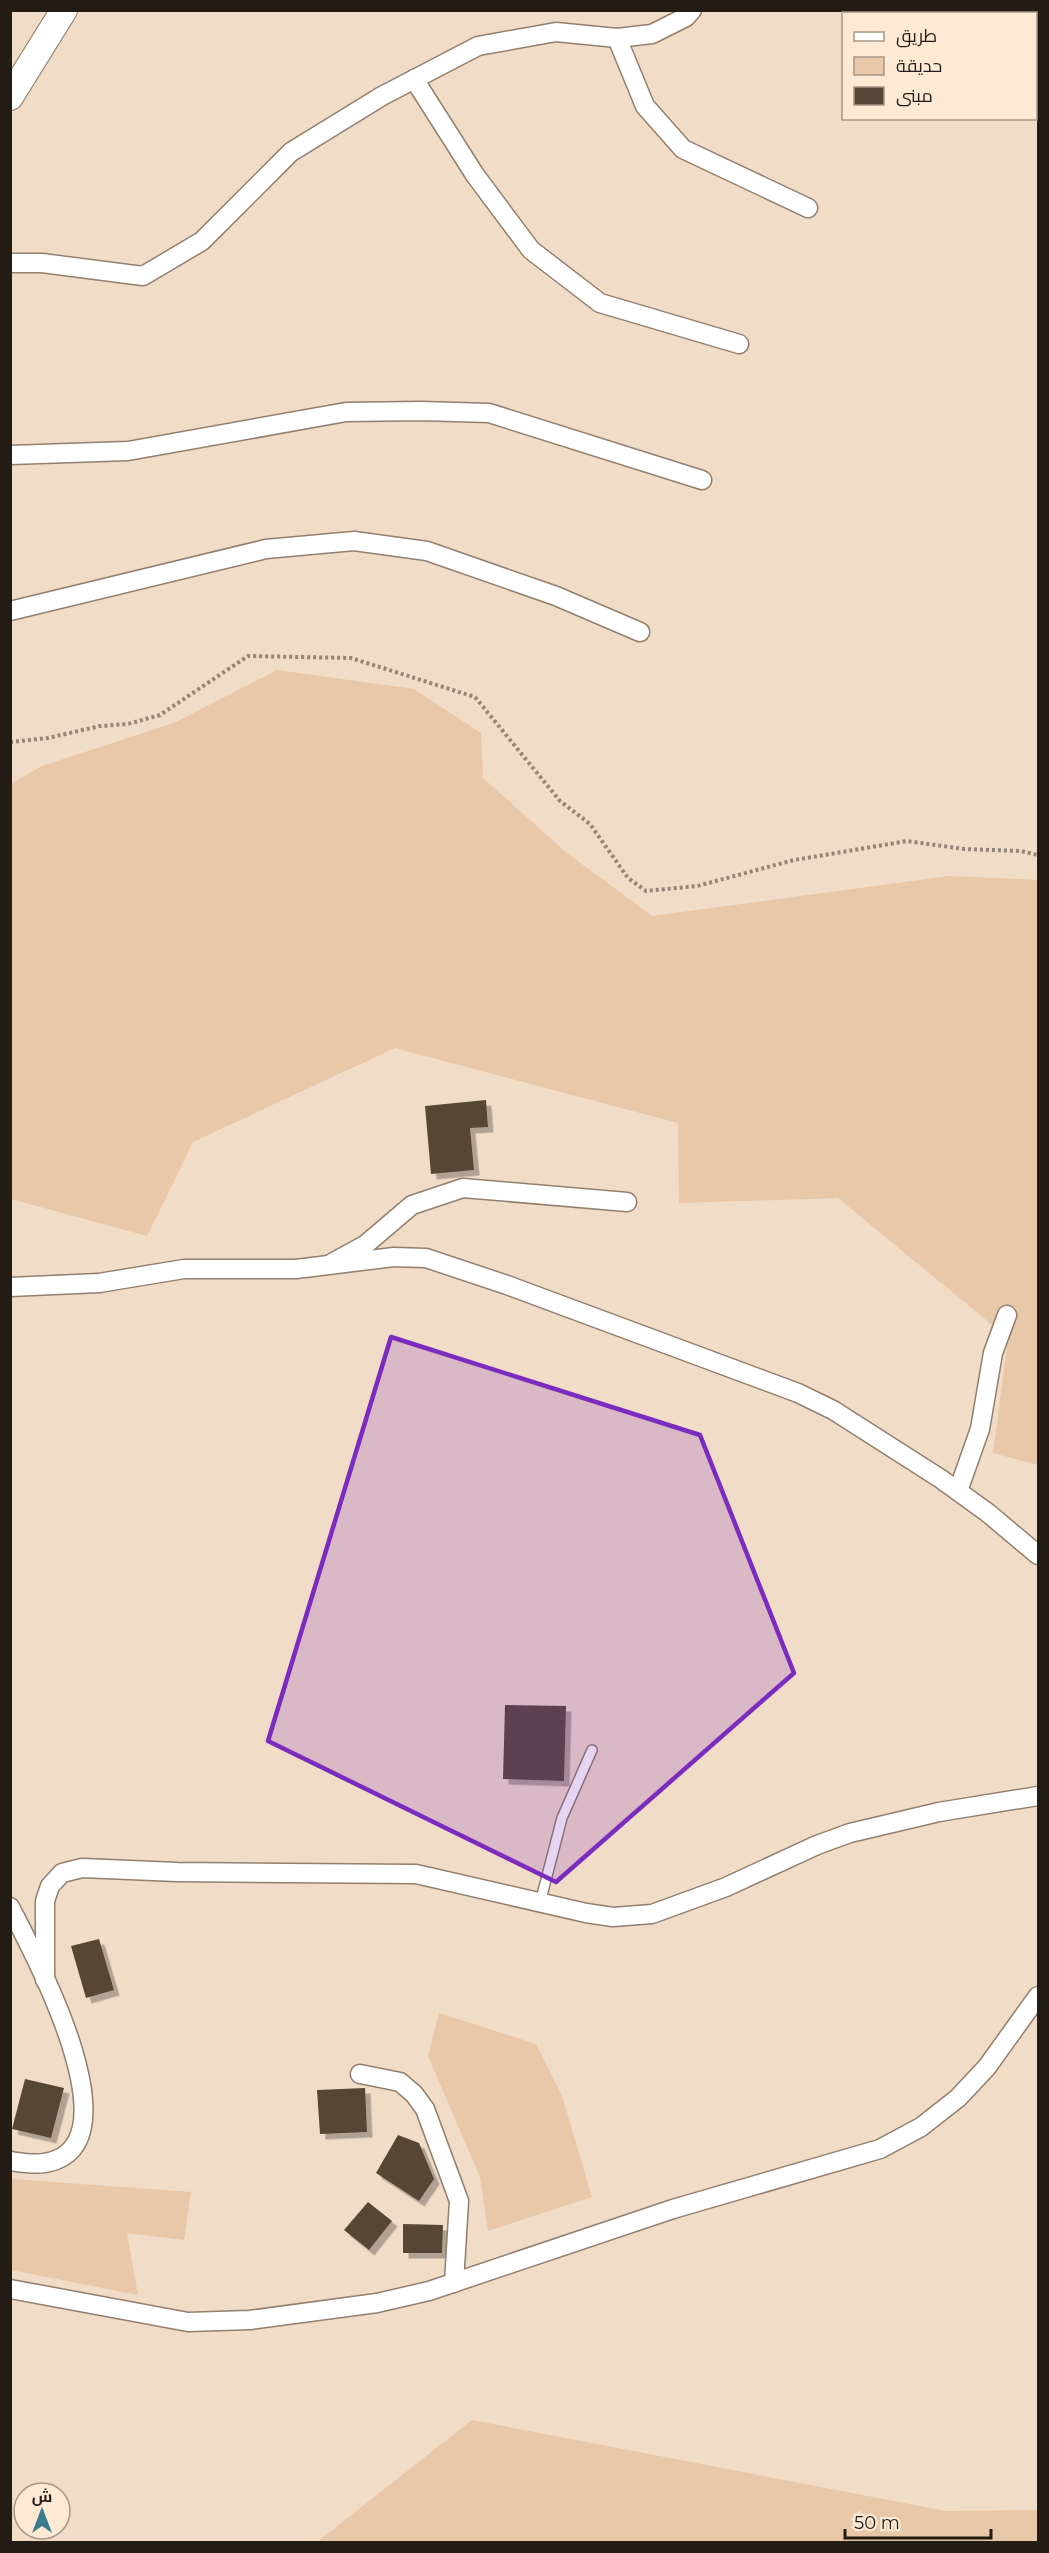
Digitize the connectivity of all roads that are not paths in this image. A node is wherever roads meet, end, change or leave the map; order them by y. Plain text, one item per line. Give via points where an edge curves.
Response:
1 (64, 10) edge
2 (692, 10) edge
3 (616, 38) junction
4 (414, 80) junction
5 (10, 97) edge
6 (808, 208) dead end
7 (10, 263) edge
8 (739, 344) dead end
9 (10, 455) edge
10 (702, 480) dead end
11 (10, 611) edge
12 (640, 632) dead end
13 (627, 1202) dead end
14 (326, 1267) junction
15 (10, 1287) edge
16 (1007, 1315) dead end
17 (958, 1491) junction
18 (1038, 1555) edge
19 (592, 1750) dead end
20 (1038, 1796) edge
21 (540, 1903) junction
22 (10, 1907) edge
23 (45, 1980) junction
24 (1038, 1996) edge
25 (360, 2074) dead end
26 (10, 2161) edge
27 (454, 2283) junction
28 (10, 2289) edge

1 - 5 main road
2 - 3 street via 652,34
3 - 4 street via 556,32 478,46
3 - 6 street via 645,106 683,149
4 - 7 street via 291,152 202,241 143,276 42,263
4 - 8 street via 475,175 531,250 600,303
9 - 10 street via 128,451 346,412 466,412 489,413
11 - 12 street via 266,549 354,541 427,551 556,596
13 - 14 street via 463,1188 412,1205 365,1245
14 - 15 street via 184,1269 99,1283
14 - 17 street via 394,1257 426,1258 466,1270 798,1393 834,1410
16 - 17 street via 993,1353 980,1429
17 - 18 street
19 - 21 lane via 562,1818
20 - 21 street via 939,1812 850,1833 726,1887 652,1914 613,1917
21 - 23 street via 416,1874 82,1868 63,1874 50,1886 45,1901
22 - 23 street
23 - 26 street via 66,2028 84,2094 84,2125 71,2147 57,2160 33,2164
24 - 27 street via 987,2067 958,2098 921,2127 880,2149 673,2209
25 - 27 street via 400,2082 425,2109 459,2201
27 - 28 street via 376,2303 250,2320 188,2322

